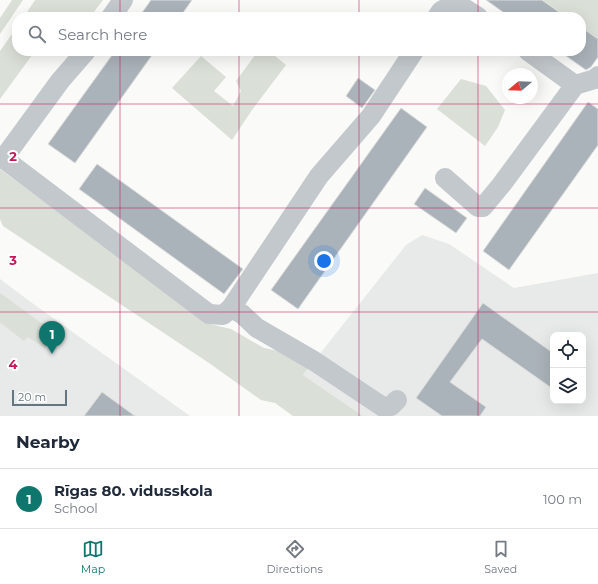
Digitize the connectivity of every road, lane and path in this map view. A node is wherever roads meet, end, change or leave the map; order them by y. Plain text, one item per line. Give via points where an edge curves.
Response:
1 (123, 0) edge
2 (115, 12) edge
3 (440, 12) edge
4 (470, 12) edge
5 (82, 56) edge
6 (411, 56) edge
7 (535, 56) edge
8 (598, 76) edge
9 (576, 85) junction
10 (1, 158) edge
11 (445, 178) dead end
12 (231, 308) junction
13 (397, 400) dead end

1 - 2 street
3 - 4 street via 452,5
5 - 10 street
6 - 12 street via 371,116 319,176
7 - 9 street
8 - 9 street
9 - 11 street via 483,207 478,206
10 - 12 street via 209,314 223,315
12 - 13 street via 257,328 314,361 383,407 391,406

